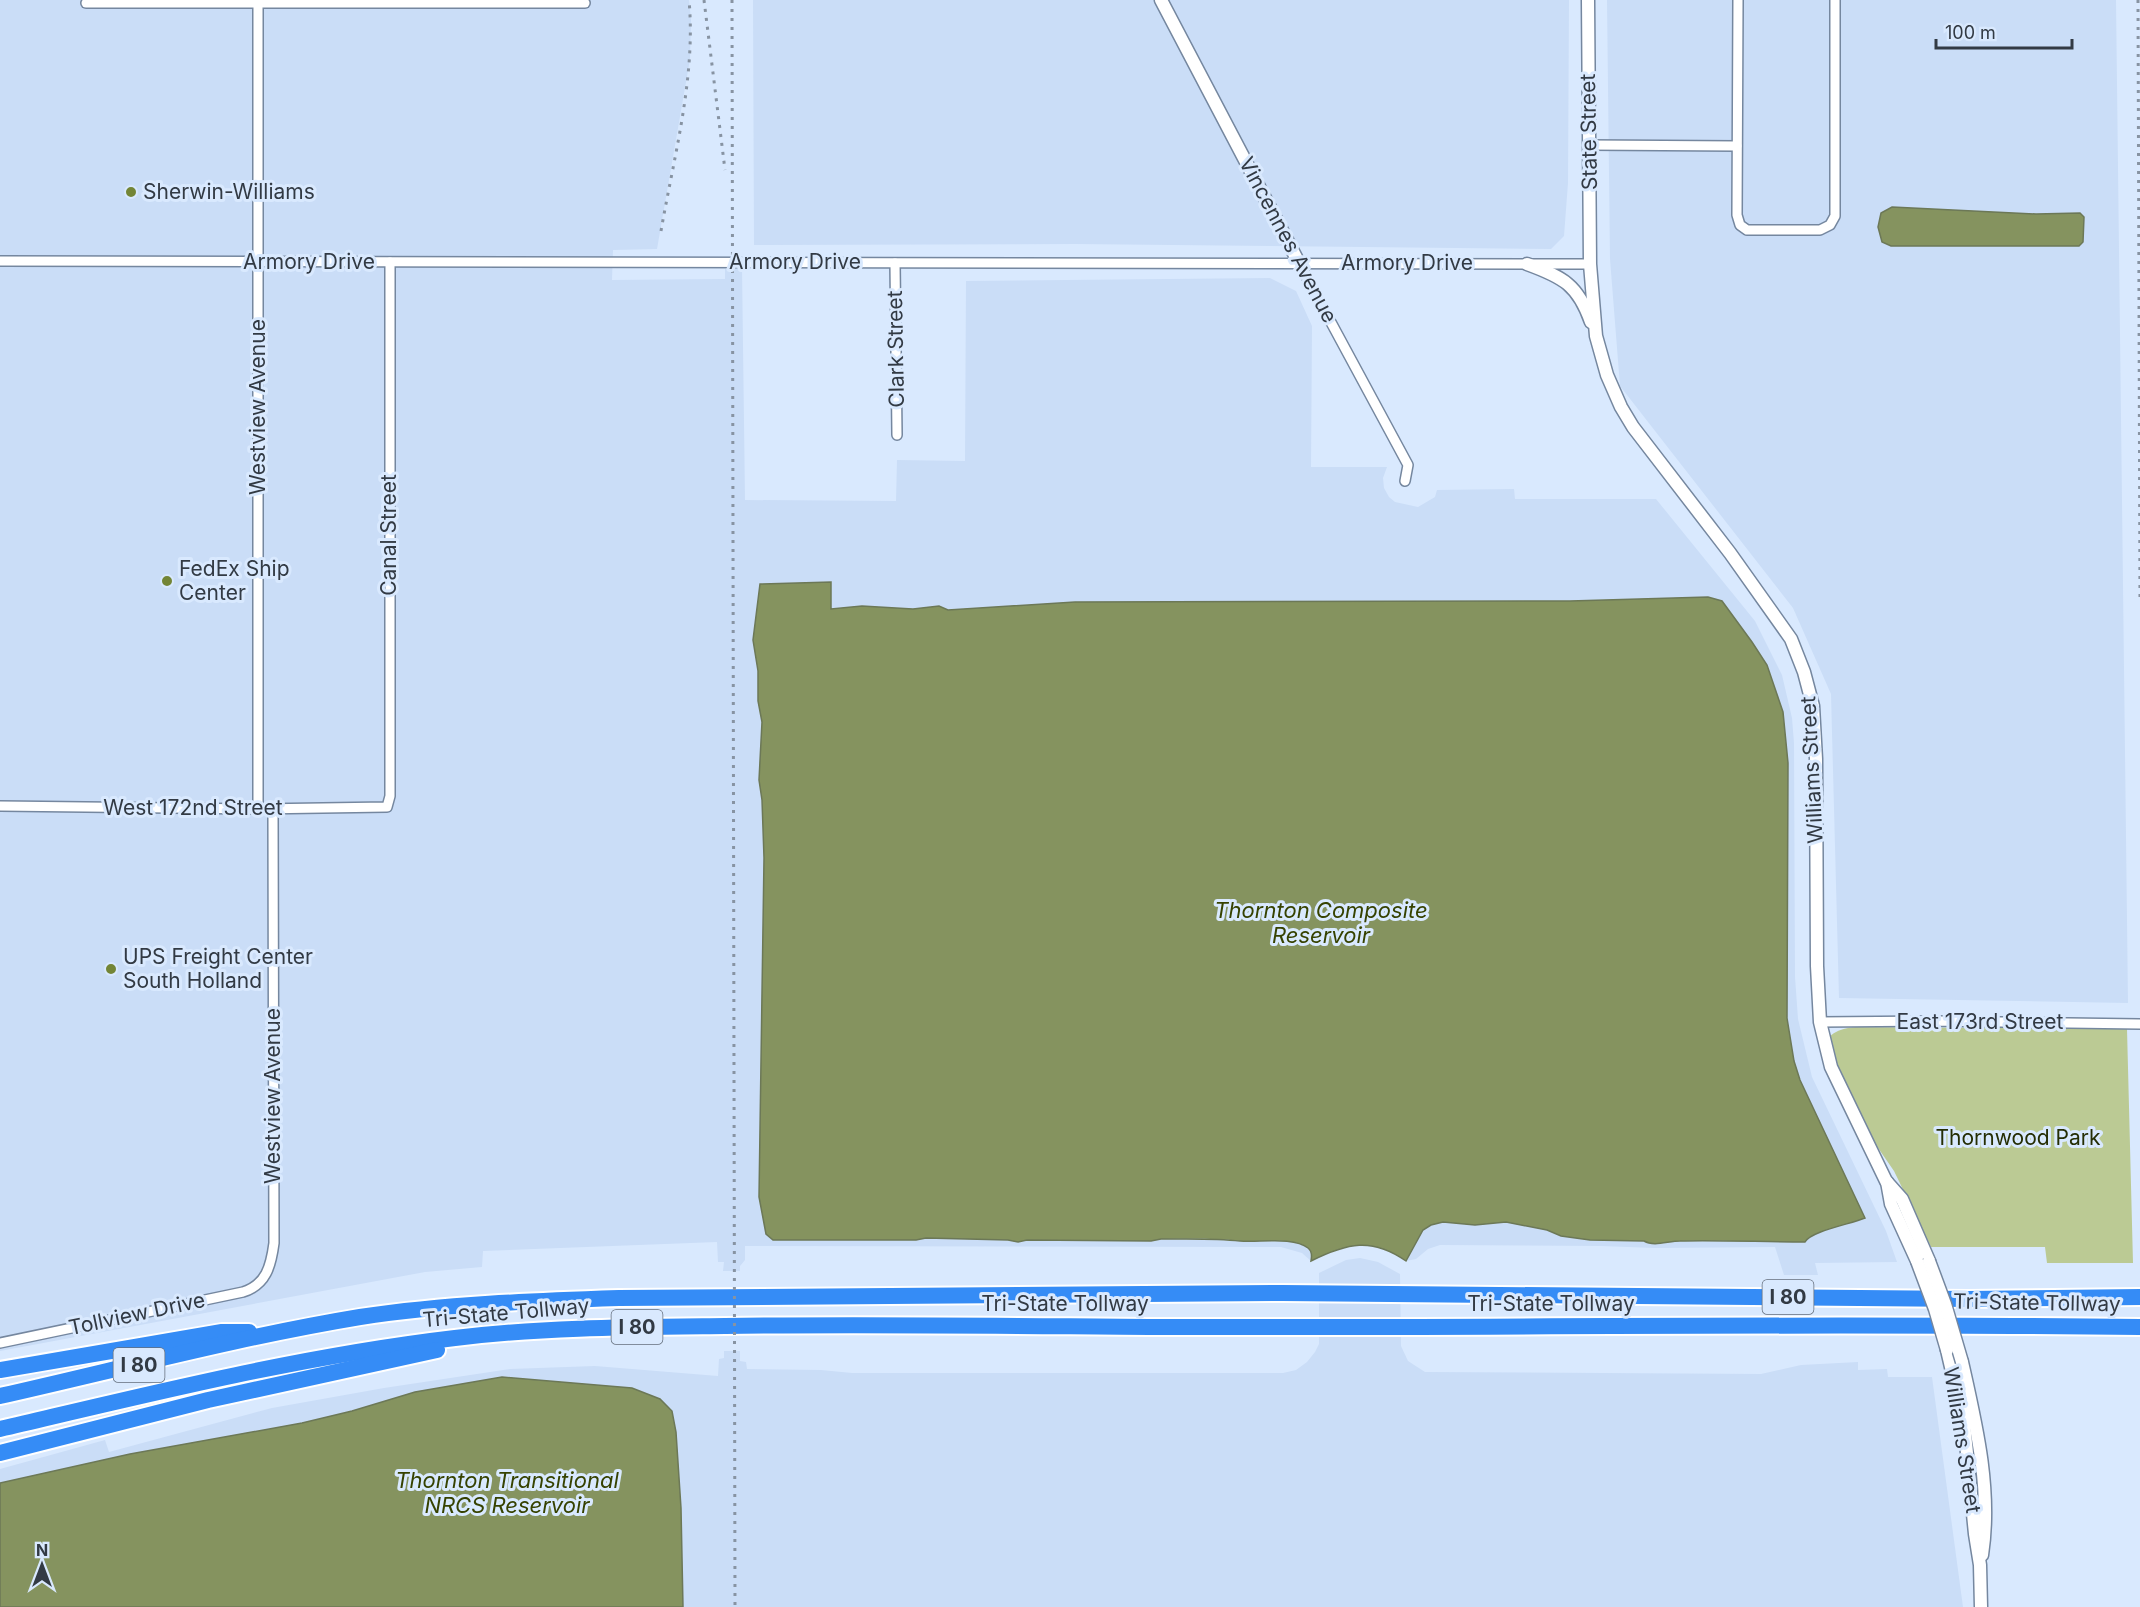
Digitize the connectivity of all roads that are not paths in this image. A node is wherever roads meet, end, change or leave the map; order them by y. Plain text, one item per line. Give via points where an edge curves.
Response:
1 (1161, 0) edge
2 (1588, 0) edge
3 (1738, 0) edge
4 (1835, 0) edge
5 (460, 1) edge
6 (86, 3) dead end
7 (585, 3) dead end
8 (258, 4) junction
9 (1589, 145) junction
10 (1737, 146) junction
11 (0, 261) edge
12 (258, 262) junction
13 (390, 262) junction
14 (895, 263) junction
15 (1299, 263) junction
16 (1527, 264) junction
17 (1590, 264) junction
18 (1596, 336) junction
19 (897, 435) dead end
20 (1405, 481) dead end
21 (0, 806) edge
22 (387, 807) joint
23 (258, 809) junction
24 (273, 809) junction
25 (1820, 1022) junction
26 (2140, 1024) edge
27 (1923, 1261) junction
28 (267, 1274) joint
29 (2140, 1298) edge
30 (2140, 1327) edge
31 (535, 1330) junction
32 (277, 1332) junction
33 (0, 1342) edge
34 (0, 1370) edge
35 (0, 1396) edge
36 (0, 1429) edge
37 (0, 1456) edge
38 (1980, 1565) junction
39 (1981, 1607) edge

1 - 15 street, Vincennes Avenue
2 - 9 street, State Street
3 - 10 street
4 - 10 street via 1835,216 1830,225 1820,230 1747,230 1740,225
5 - 7 street
5 - 8 street
6 - 8 street
8 - 12 street, Westview Avenue
9 - 10 street
9 - 17 street, State Street
11 - 12 street, Armory Drive
12 - 13 street, Armory Drive
12 - 23 street, Westview Avenue
13 - 14 street, Armory Drive
13 - 22 street, Canal Street
14 - 15 street, Armory Drive
14 - 19 street, Clark Street
15 - 16 street, Armory Drive
15 - 20 street, Vincennes Avenue via 1408,465
16 - 17 street, Armory Drive
16 - 18 street via 1563,279 1582,302
17 - 18 street, Williams Street
18 - 25 street, Williams Street via 1621,407 1791,639 1804,672 1813,706 1816,759
21 - 23 street, West 172nd Street
22 - 24 street, West 172nd Street
23 - 24 street, West 172nd Street
24 - 28 street, Westview Avenue via 274,1244
25 - 26 street, East 173rd Street
25 - 27 street, Williams Street via 1831,1067 1886,1181 1902,1199
27 - 38 street, Williams Street, bridge via 1964,1423
27 - 38 street, Williams Street, bridge via 1945,1304 1975,1421 1985,1535
28 - 33 street, Tollview Drive via 243,1292
29 - 32 highway, Tri-State Tollway / I 80 via 1436,1293 630,1298 442,1307
30 - 31 highway, Tri-State Tollway / I 80 via 769,1325
31 - 36 highway, Tri-State Tollway / I 80 via 390,1346 131,1398
31 - 37 highway via 208,1400
32 - 34 highway via 222,1332
32 - 35 highway, Tri-State Tollway / I 80
38 - 39 street, Williams Street

